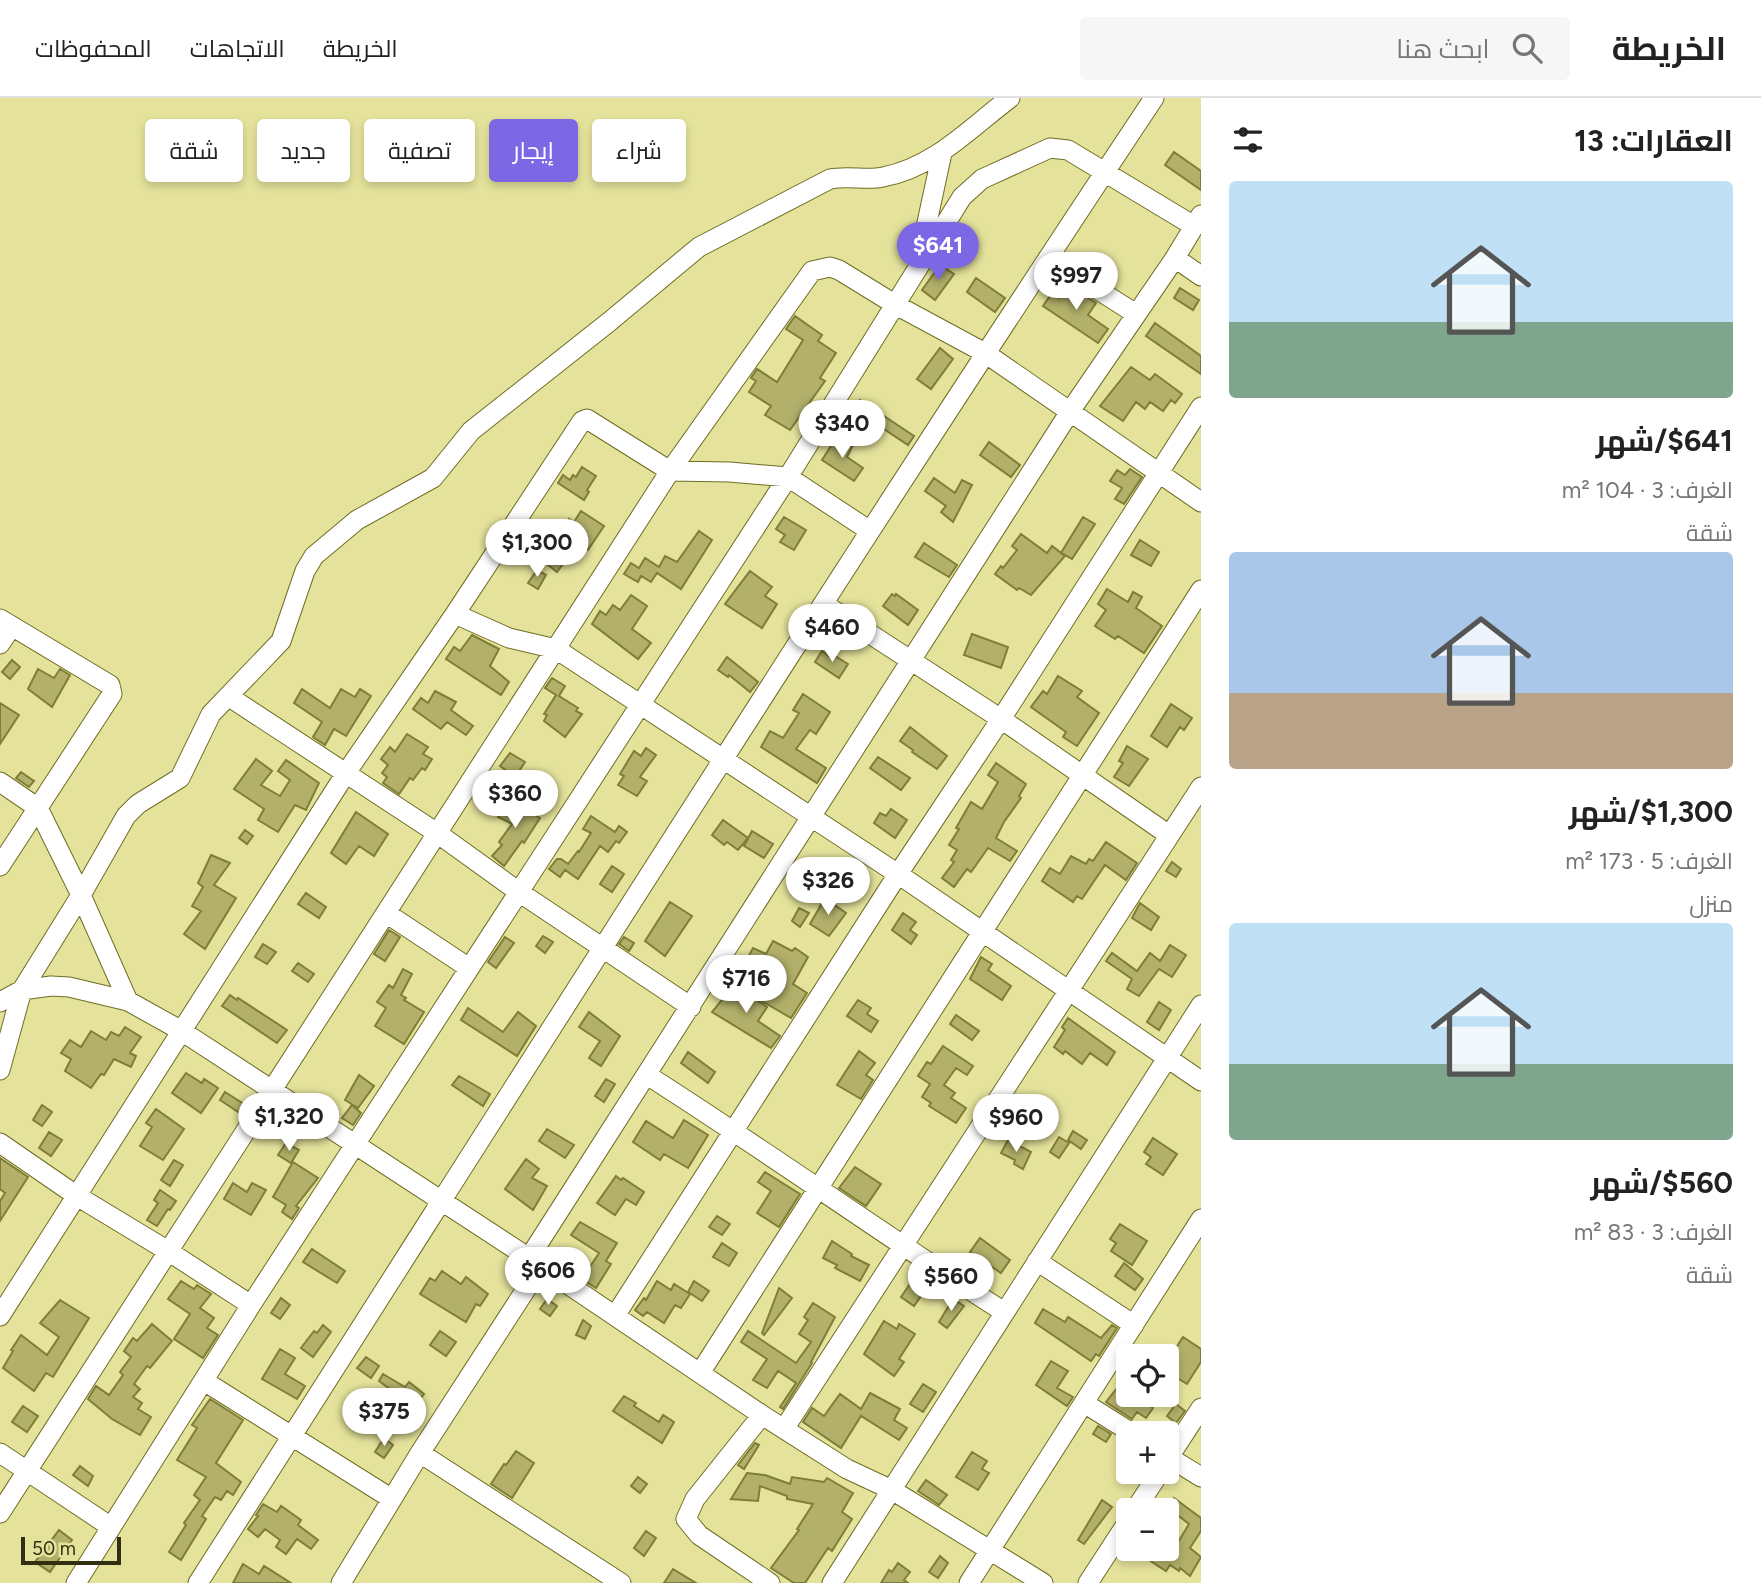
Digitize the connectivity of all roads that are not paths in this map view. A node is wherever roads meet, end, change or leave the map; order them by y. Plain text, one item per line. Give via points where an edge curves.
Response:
1 (1010, 98) edge
2 (1154, 98) edge
3 (942, 153) junction
4 (1105, 171) junction
5 (1197, 220) edge
6 (1048, 258) junction
7 (1175, 258) junction
8 (917, 271) junction
9 (1201, 276) edge
10 (896, 305) junction
11 (1136, 314) junction
12 (985, 352) junction
13 (1201, 407) edge
14 (1071, 410) junction
15 (670, 471) junction
16 (1160, 473) junction
17 (788, 477) junction
18 (1201, 502) edge
19 (870, 531) junction
20 (1201, 590) edge
21 (824, 604) junction
22 (455, 614) junction
23 (6, 622) edge
24 (0, 644) edge
25 (556, 649) junction
26 (912, 660) junction
27 (228, 696) junction
28 (639, 704) junction
29 (1001, 719) junction
30 (724, 760) junction
31 (346, 773) junction
32 (1084, 776) junction
33 (0, 782) edge
34 (1201, 787) edge
35 (38, 808) junction
36 (810, 818) junction
37 (437, 833) junction
38 (1169, 835) junction
39 (0, 866) edge
40 (898, 874) junction
41 (519, 892) junction
42 (81, 895) junction
43 (386, 913) junction
44 (983, 934) junction
45 (601, 947) junction
46 (469, 968) junction
47 (22, 990) junction
48 (1069, 992) junction
49 (128, 1001) junction
50 (0, 1002) edge
51 (1201, 1005) edge
52 (691, 1007) junction
53 (180, 1030) junction
54 (1167, 1058) junction
55 (0, 1070) edge
56 (647, 1076) junction
57 (1201, 1081) edge
58 (272, 1090) junction
59 (733, 1130) junction
60 (0, 1143) edge
61 (356, 1144) junction
62 (819, 1189) junction
63 (77, 1196) junction
64 (441, 1202) junction
65 (1201, 1219) edge
66 (904, 1247) junction
67 (168, 1251) junction
68 (1037, 1261) junction
69 (535, 1262) junction
70 (251, 1305) junction
71 (1004, 1312) junction
72 (0, 1316) edge
73 (615, 1316) junction
74 (1134, 1325) junction
75 (700, 1373) junction
76 (204, 1381) junction
77 (1084, 1403) junction
78 (1201, 1408) edge
79 (762, 1415) junction
80 (1116, 1423) edge
81 (784, 1429) junction
82 (291, 1437) junction
83 (1179, 1441) edge
84 (0, 1453) edge
85 (420, 1453) junction
86 (1179, 1467) edge
87 (27, 1470) junction
88 (1201, 1477) edge
89 (892, 1490) junction
90 (392, 1499) junction
91 (0, 1513) edge
92 (111, 1528) junction
93 (1116, 1540) edge
94 (990, 1549) junction
95 (81, 1581) edge
96 (198, 1583) edge
97 (341, 1583) edge
98 (621, 1583) edge
99 (770, 1583) edge
100 (832, 1583) edge
101 (969, 1583) edge
102 (1043, 1583) edge
103 (1088, 1583) edge

1 - 3 street
2 - 4 street
3 - 8 street
3 - 27 street via 881,178 830,179 699,247 471,431 433,478 358,520 314,556 281,641
4 - 5 street
4 - 6 street
4 - 8 street via 1068,150 1051,148 982,180 962,197
5 - 7 street
6 - 11 street
6 - 12 street
7 - 9 street
7 - 11 street
8 - 10 street
10 - 12 street
10 - 15 street via 830,267 812,271
10 - 17 street
11 - 14 street
12 - 14 street
12 - 19 street
13 - 16 street
14 - 16 street
14 - 26 street
15 - 17 street
15 - 22 street via 587,419 582,421
15 - 25 street
16 - 18 street
16 - 29 street
17 - 19 street
17 - 28 street
19 - 21 street
20 - 32 street
21 - 26 street
21 - 30 street
22 - 25 street via 509,638
22 - 31 street
23 - 24 street
23 - 35 street via 113,690
25 - 28 street
25 - 37 street
26 - 29 street
26 - 36 street
27 - 31 street
27 - 42 street via 205,721 180,778 126,816
28 - 30 street
28 - 41 street
29 - 32 street
29 - 40 street
30 - 36 street
30 - 45 street
31 - 37 street
31 - 53 street
32 - 38 street
32 - 44 street
33 - 35 street
34 - 38 street
35 - 39 street
35 - 42 street
36 - 40 street
36 - 52 street
37 - 41 street
37 - 43 street
38 - 48 street
40 - 44 street
40 - 59 street
41 - 45 street
41 - 46 street
42 - 47 street
42 - 49 street
43 - 46 street
43 - 58 street
44 - 48 street
44 - 62 street
45 - 52 street
45 - 64 street
46 - 61 street
47 - 49 street via 69,987
47 - 50 street
47 - 55 street
48 - 54 street
48 - 66 street
49 - 53 street
51 - 54 street
52 - 56 street
53 - 58 street
53 - 63 street
54 - 57 street
54 - 68 street
56 - 59 street
56 - 69 street
58 - 61 street
58 - 67 street
59 - 62 street
59 - 73 street
60 - 63 street
61 - 64 street
61 - 70 street
62 - 66 street
62 - 75 street
63 - 67 street
63 - 72 street
64 - 69 street
64 - 82 street
65 - 74 street
66 - 71 street
66 - 81 street
67 - 70 street
67 - 87 street
68 - 71 street
68 - 74 street
69 - 73 street
69 - 85 street
70 - 76 street
71 - 89 street
73 - 75 street
74 - 77 street
75 - 79 street
76 - 82 street
76 - 92 street
77 - 80 street
77 - 94 street
78 - 83 street
79 - 81 street
79 - 99 street via 695,1499 686,1519 699,1535
81 - 89 street via 847,1469
82 - 90 street
82 - 96 street
84 - 87 street
85 - 90 street
85 - 98 street
86 - 88 street
87 - 91 street
87 - 92 street
89 - 94 street
89 - 100 street
90 - 97 street
92 - 95 street
93 - 103 street
94 - 101 street
94 - 102 street

